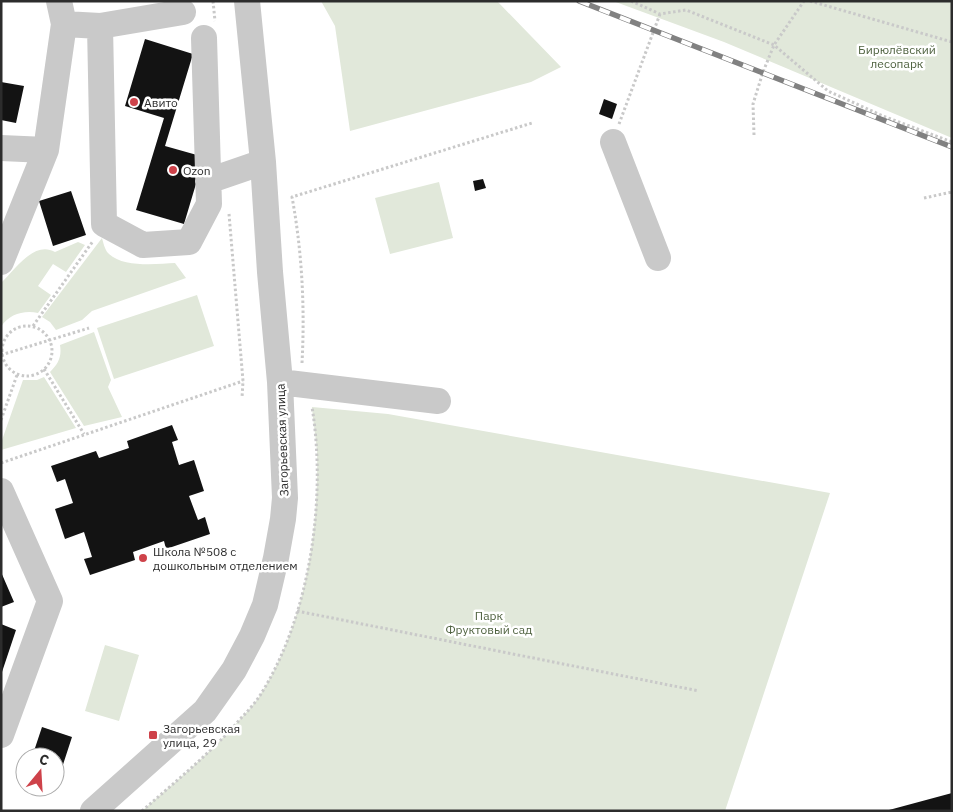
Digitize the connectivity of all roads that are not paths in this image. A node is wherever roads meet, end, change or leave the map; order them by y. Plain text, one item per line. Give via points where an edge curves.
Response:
1 (247, 1) edge
2 (183, 12) dead end
3 (62, 13) edge
4 (100, 26) junction
5 (204, 38) dead end
6 (613, 142) road end
7 (1, 148) edge
8 (46, 150) junction
9 (263, 162) junction
10 (208, 181) junction
11 (658, 258) dead end
12 (1, 262) edge
13 (297, 391) junction
14 (438, 402) dead end
15 (1, 490) edge
16 (1, 735) edge
17 (93, 811) edge

1 - 9 street, Загорьевская улица
2 - 4 street
3 - 4 street
3 - 8 street
4 - 10 street via 104,224 143,245 189,242 209,204
5 - 10 street
6 - 11 street
7 - 8 street
8 - 12 street
9 - 10 street
9 - 13 street, Загорьевская улица via 269,262
13 - 14 street
13 - 17 street, Загорьевская улица via 283,519 266,605 234,670 205,711
15 - 16 street via 50,601

